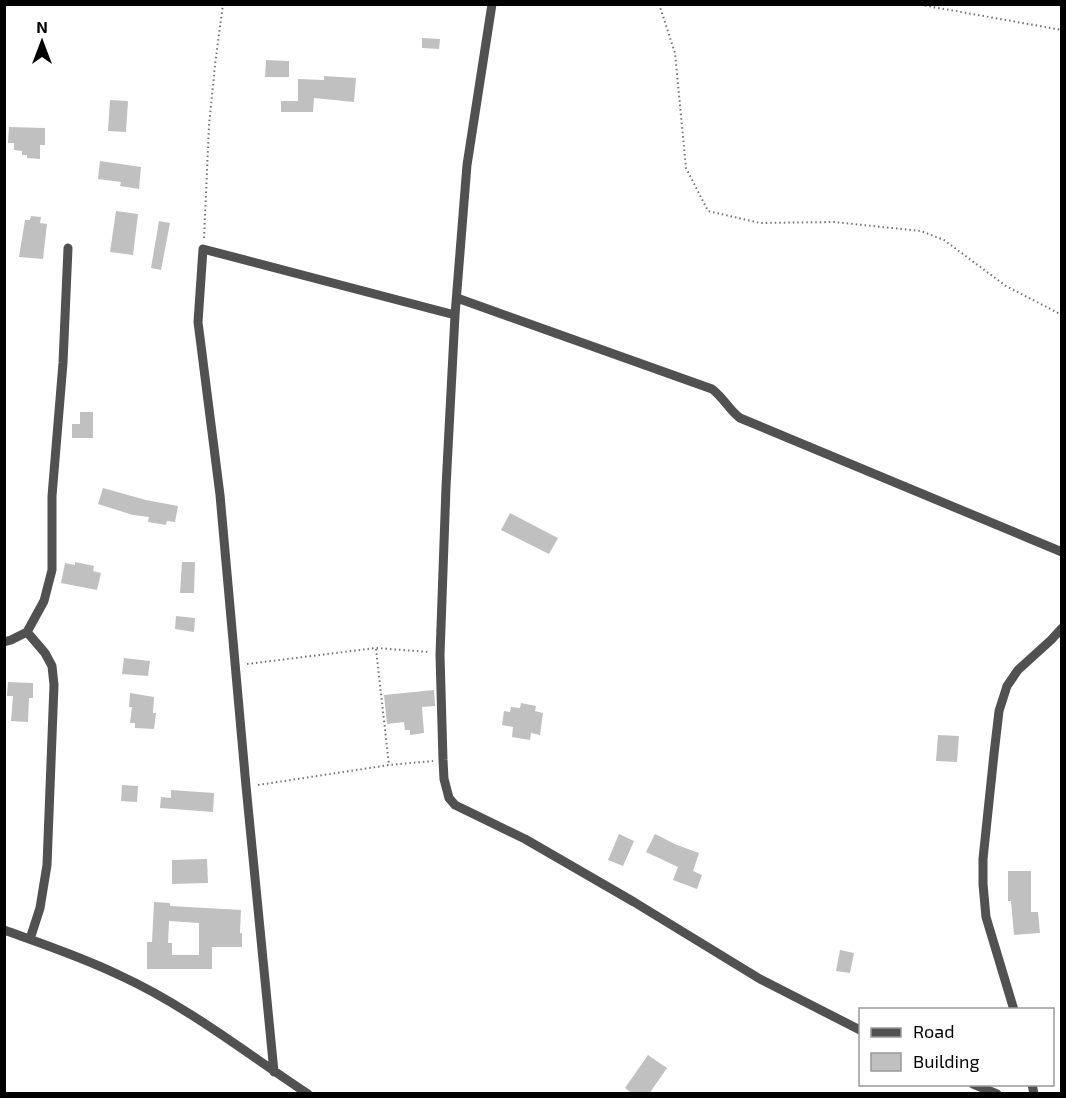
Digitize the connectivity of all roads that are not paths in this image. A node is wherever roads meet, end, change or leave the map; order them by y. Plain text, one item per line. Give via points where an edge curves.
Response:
1 (492, 4) edge
2 (68, 248) dead end
3 (457, 298) junction
4 (455, 315) junction
5 (1062, 552) edge
6 (1062, 628) edge
7 (27, 632) junction
8 (4, 642) edge
9 (4, 930) edge
10 (30, 939) junction
11 (1013, 1008) edge
12 (859, 1029) edge
13 (274, 1071) junction
14 (978, 1086) edge
15 (308, 1094) edge
16 (997, 1094) edge

1 - 3 street via 467,165
2 - 7 street via 52,496 52,570 44,601
3 - 4 street
3 - 5 street via 712,389 740,418
4 - 12 street via 440,655 442,760 449,798 455,805 525,838 760,979
4 - 13 street via 203,249 198,322 220,495
6 - 11 street via 1018,669 1007,686 999,711 983,884 986,917
7 - 8 street
7 - 10 street via 52,666 54,685 47,865
9 - 10 street
10 - 13 street via 120,975 202,1022
13 - 15 street
14 - 16 street

